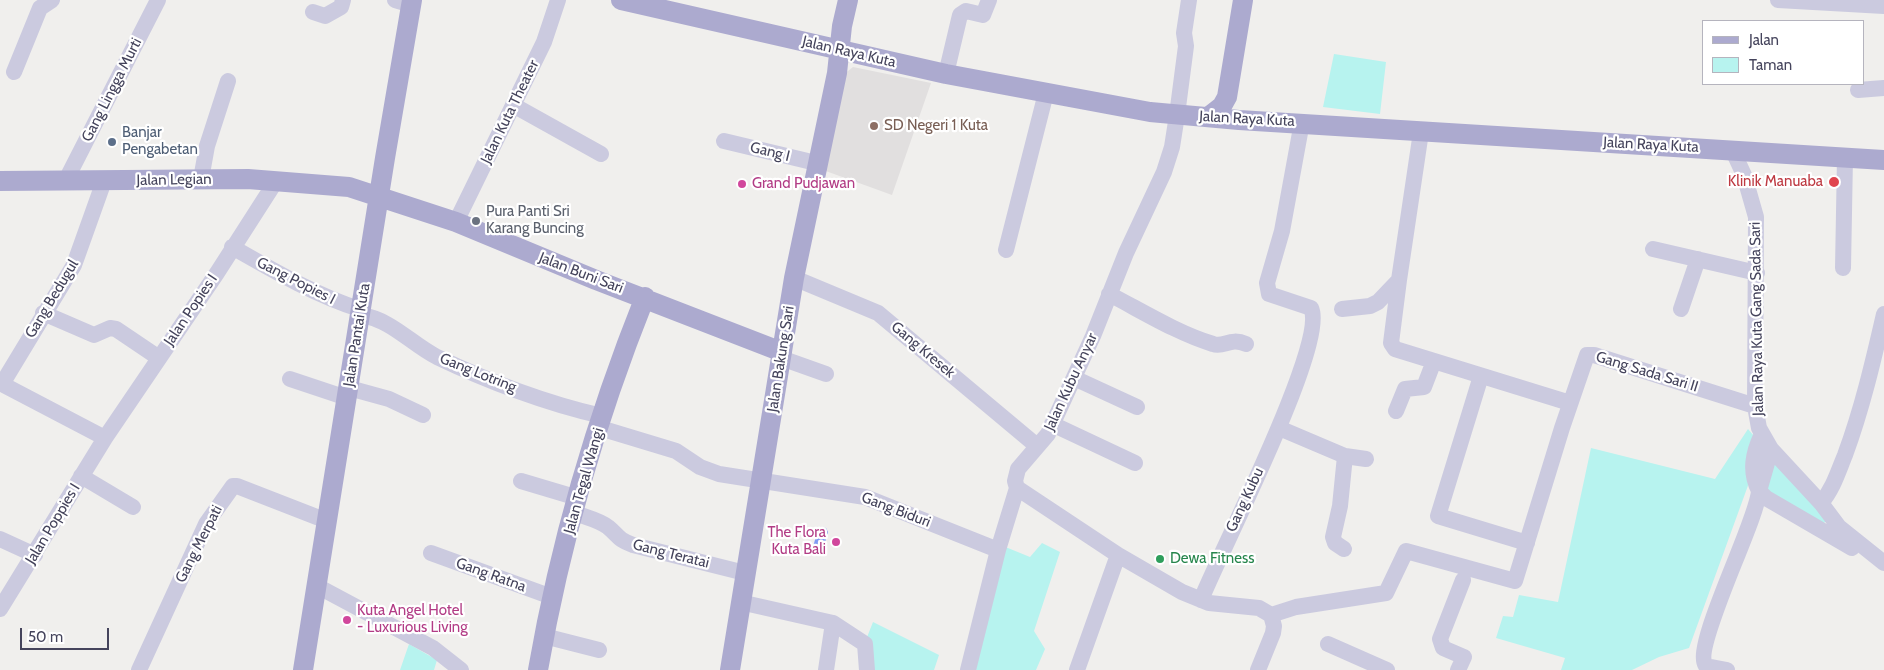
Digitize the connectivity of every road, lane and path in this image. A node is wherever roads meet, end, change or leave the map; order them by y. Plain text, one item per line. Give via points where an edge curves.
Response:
1 (52, 0) edge
2 (158, 0) edge
3 (343, 0) edge
4 (558, 0) edge
5 (621, 0) edge
6 (848, 0) edge
7 (989, 0) edge
8 (1189, 0) edge
9 (1243, 0) edge
10 (1778, 0) edge
11 (406, 2) edge
12 (1884, 6) edge
13 (685, 7) edge
14 (313, 12) dead end
15 (839, 50) junction
16 (14, 72) dead end
17 (946, 74) junction
18 (228, 81) dead end
19 (1884, 88) edge
20 (1858, 90) dead end
21 (1046, 93) junction
22 (1227, 97) junction
23 (513, 105) junction
24 (1177, 115) junction
25 (1208, 117) junction
26 (1239, 120) junction
27 (1302, 122) junction
28 (1422, 132) junction
29 (724, 141) dead end
30 (1732, 149) junction
31 (601, 154) dead end
32 (1846, 157) junction
33 (385, 158) junction
34 (1884, 160) edge
35 (816, 163) junction
36 (201, 179) junction
37 (66, 180) junction
38 (0, 181) edge
39 (104, 181) junction
40 (276, 181) junction
41 (348, 187) junction
42 (380, 197) junction
43 (456, 222) junction
44 (232, 247) junction
45 (1653, 249) dead end
46 (1006, 250) dead end
47 (1698, 259) junction
48 (1843, 268) dead end
49 (1758, 274) junction
50 (794, 278) junction
51 (1399, 280) junction
52 (1109, 294) junction
53 (645, 297) junction
54 (1342, 309) dead end
55 (1681, 309) dead end
56 (361, 312) junction
57 (44, 313) junction
58 (1884, 314) edge
59 (1246, 344) dead end
60 (782, 355) junction
61 (159, 358) junction
62 (1434, 361) junction
63 (826, 374) dead end
64 (1481, 376) junction
65 (290, 378) dead end
66 (1074, 378) junction
67 (1, 384) edge
68 (348, 393) junction
69 (1570, 403) junction
70 (1755, 406) junction
71 (1137, 407) dead end
72 (1396, 411) dead end
73 (423, 416) dead end
74 (601, 422) junction
75 (1052, 424) junction
76 (1279, 428) junction
77 (1762, 434) junction
78 (105, 438) junction
79 (1038, 446) junction
80 (1771, 449) junction
81 (1345, 456) junction
82 (1366, 459) dead end
83 (1135, 463) dead end
84 (81, 476) junction
85 (761, 480) junction
86 (521, 481) dead end
87 (1017, 488) junction
88 (1759, 491) junction
89 (1820, 503) junction
90 (576, 506) junction
91 (133, 507) dead end
92 (327, 521) junction
93 (0, 539) edge
94 (1527, 543) junction
95 (1344, 549) dead end
96 (1864, 549) junction
97 (998, 550) junction
98 (431, 552) dead end
99 (35, 555) junction
100 (1118, 555) junction
101 (1884, 563) edge
102 (745, 572) junction
103 (1463, 580) dead end
104 (317, 586) junction
105 (552, 597) junction
106 (1201, 600) junction
107 (740, 602) junction
108 (0, 609) edge
109 (1271, 614) junction
110 (833, 623) junction
111 (544, 636) junction
112 (1328, 644) dead end
113 (599, 650) dead end
114 (139, 670) edge
115 (303, 670) edge
116 (461, 670) edge
117 (538, 670) edge
118 (730, 670) edge
119 (826, 670) edge
120 (868, 670) edge
121 (968, 670) edge
122 (1077, 670) edge
123 (1258, 670) edge
124 (1387, 670) edge
125 (1458, 670) edge
126 (1727, 670) edge

1 - 16 street via 40,8
2 - 37 street, Gang Lingga Murti
3 - 14 street via 341,7 325,16
4 - 23 street, Jalan Kuta Theater via 548,33
5 - 13 main road, Jalan Raya Kuta
6 - 15 main road, Jalan Bakung Sari
7 - 17 street via 983,15 966,11 960,15
8 - 24 street, Jalan Kubu Anyar
9 - 22 main road
10 - 12 street
11 - 33 main road, Jalan Pantai Kuta
13 - 15 main road, Jalan Raya Kuta
15 - 17 main road, Jalan Raya Kuta
15 - 35 main road, Jalan Bakung Sari
17 - 21 main road, Jalan Raya Kuta
18 - 36 street via 209,139
19 - 20 street
21 - 24 main road, Jalan Raya Kuta
21 - 46 street
22 - 25 main road via 1222,106
22 - 26 main road
23 - 31 street
23 - 43 street, Jalan Kuta Theater
24 - 25 main road, Jalan Raya Kuta
24 - 52 street, Jalan Kubu Anyar via 1164,172
25 - 26 main road, Jalan Raya Kuta
26 - 27 main road, Jalan Raya Kuta
27 - 28 main road, Jalan Raya Kuta
27 - 76 street, Gang Kubu via 1284,222 1266,283 1269,294 1308,306 1312,316 1300,375
28 - 30 main road, Jalan Raya Kuta
28 - 51 street
29 - 35 street, Gang I
30 - 32 main road, Jalan Raya Kuta
30 - 49 street, Jalan Raya Kuta Gang Sada Sari via 1756,217
32 - 34 main road, Jalan Raya Kuta
32 - 48 street
33 - 41 main road via 372,172
33 - 42 main road, Jalan Pantai Kuta
35 - 50 main road, Jalan Bakung Sari
36 - 39 main road, Jalan Legian
36 - 40 main road, Jalan Legian
37 - 38 main road, Jalan Legian
37 - 39 main road, Jalan Legian
39 - 57 street, Gang Bedugul via 76,260
40 - 41 main road, Jalan Legian
40 - 44 street, Jalan Popies I
41 - 42 main road, Jalan Legian
42 - 43 main road, Jalan Buni Sari
42 - 56 main road, Jalan Pantai Kuta
43 - 53 main road, Jalan Buni Sari
44 - 56 street, Gang Popies I via 296,284
44 - 61 street, Jalan Popies I
45 - 47 street
47 - 49 street
47 - 55 street
49 - 70 street, Jalan Raya Kuta Gang Sada Sari via 1754,312
50 - 60 main road, Jalan Bakung Sari
50 - 79 street, Gang Kresek via 878,313
51 - 54 street via 1378,302
51 - 62 street via 1391,343 1395,349
52 - 59 street via 1214,345 1234,340
52 - 66 street, Jalan Kubu Anyar
53 - 60 main road, Jalan Buni Sari
53 - 74 main road, Jalan Tegal Wangi
56 - 68 main road, Jalan Pantai Kuta
56 - 74 street, Gang Lotring via 382,321 442,359
57 - 61 street via 94,335 110,328 116,329
57 - 67 street, Gang Bedugul
58 - 89 street via 1855,428 1836,477
60 - 63 street
60 - 85 main road, Jalan Bakung Sari
61 - 78 street, Jalan Popies I
62 - 64 street
62 - 72 street via 1424,387 1405,389
64 - 69 street
64 - 94 street via 1438,516
65 - 68 street
66 - 71 street
66 - 75 street, Jalan Kubu Anyar
67 - 78 street, Gang Bedugul
68 - 73 street via 389,400
68 - 92 main road, Jalan Pantai Kuta
69 - 70 street, Gang Sada Sari II via 1585,359 1591,354
69 - 94 street, Gang Sada Sari II
70 - 77 street, Jalan Raya Kuta Gang Sada Sari
74 - 85 street, Gang Lotring via 676,451 700,467 719,474
74 - 90 main road, Jalan Tegal Wangi
75 - 79 street, Jalan Kubu Anyar
75 - 83 street
76 - 81 street
76 - 106 street, Gang Kubu
77 - 80 street, Jalan Raya Kuta Gang Sada Sari
77 - 88 street via 1753,462
78 - 84 street, Jalan Poppies I
79 - 87 street, Jalan Kubu Anyar via 1018,469
80 - 88 street
80 - 89 street, Jalan Raya Kuta Gang Sada Sari
81 - 82 street
81 - 95 street via 1333,537 1335,543
84 - 91 street
84 - 99 street, Jalan Poppies I
85 - 97 street, Gang Biduri via 866,497
85 - 102 main road, Jalan Bakung Sari
86 - 90 street, Gang Teratai
87 - 97 street, Jalan Kubu Anyar
87 - 100 street
88 - 96 street via 1850,547
88 - 126 street via 1754,514 1703,654 1706,666
89 - 96 street, Jalan Raya Kuta Gang Sada Sari
90 - 102 street, Gang Teratai via 609,528 619,540
90 - 105 main road, Jalan Tegal Wangi
92 - 104 main road, Jalan Pantai Kuta
92 - 114 street, Gang Merpati via 232,486 202,532
93 - 99 street
94 - 109 street, Gang Sada Sari II via 1514,581 1406,551 1386,593
96 - 101 street, Jalan Raya Kuta Gang Sada Sari
97 - 121 street, Jalan Kubu Anyar
98 - 105 street, Gang Ratna
99 - 108 street, Jalan Poppies I
100 - 106 street
100 - 122 street
102 - 107 main road, Jalan Bakung Sari
103 - 125 street via 1440,639 1443,648 1464,657
104 - 115 main road, Jalan Pantai Kuta
104 - 116 street via 433,648
105 - 111 main road, Jalan Tegal Wangi
106 - 109 street via 1224,606 1259,608
107 - 110 street
107 - 118 main road, Jalan Bakung Sari
109 - 123 street via 1273,632
110 - 119 street
110 - 120 street via 865,644
111 - 113 street
111 - 117 main road, Jalan Tegal Wangi
112 - 124 street

